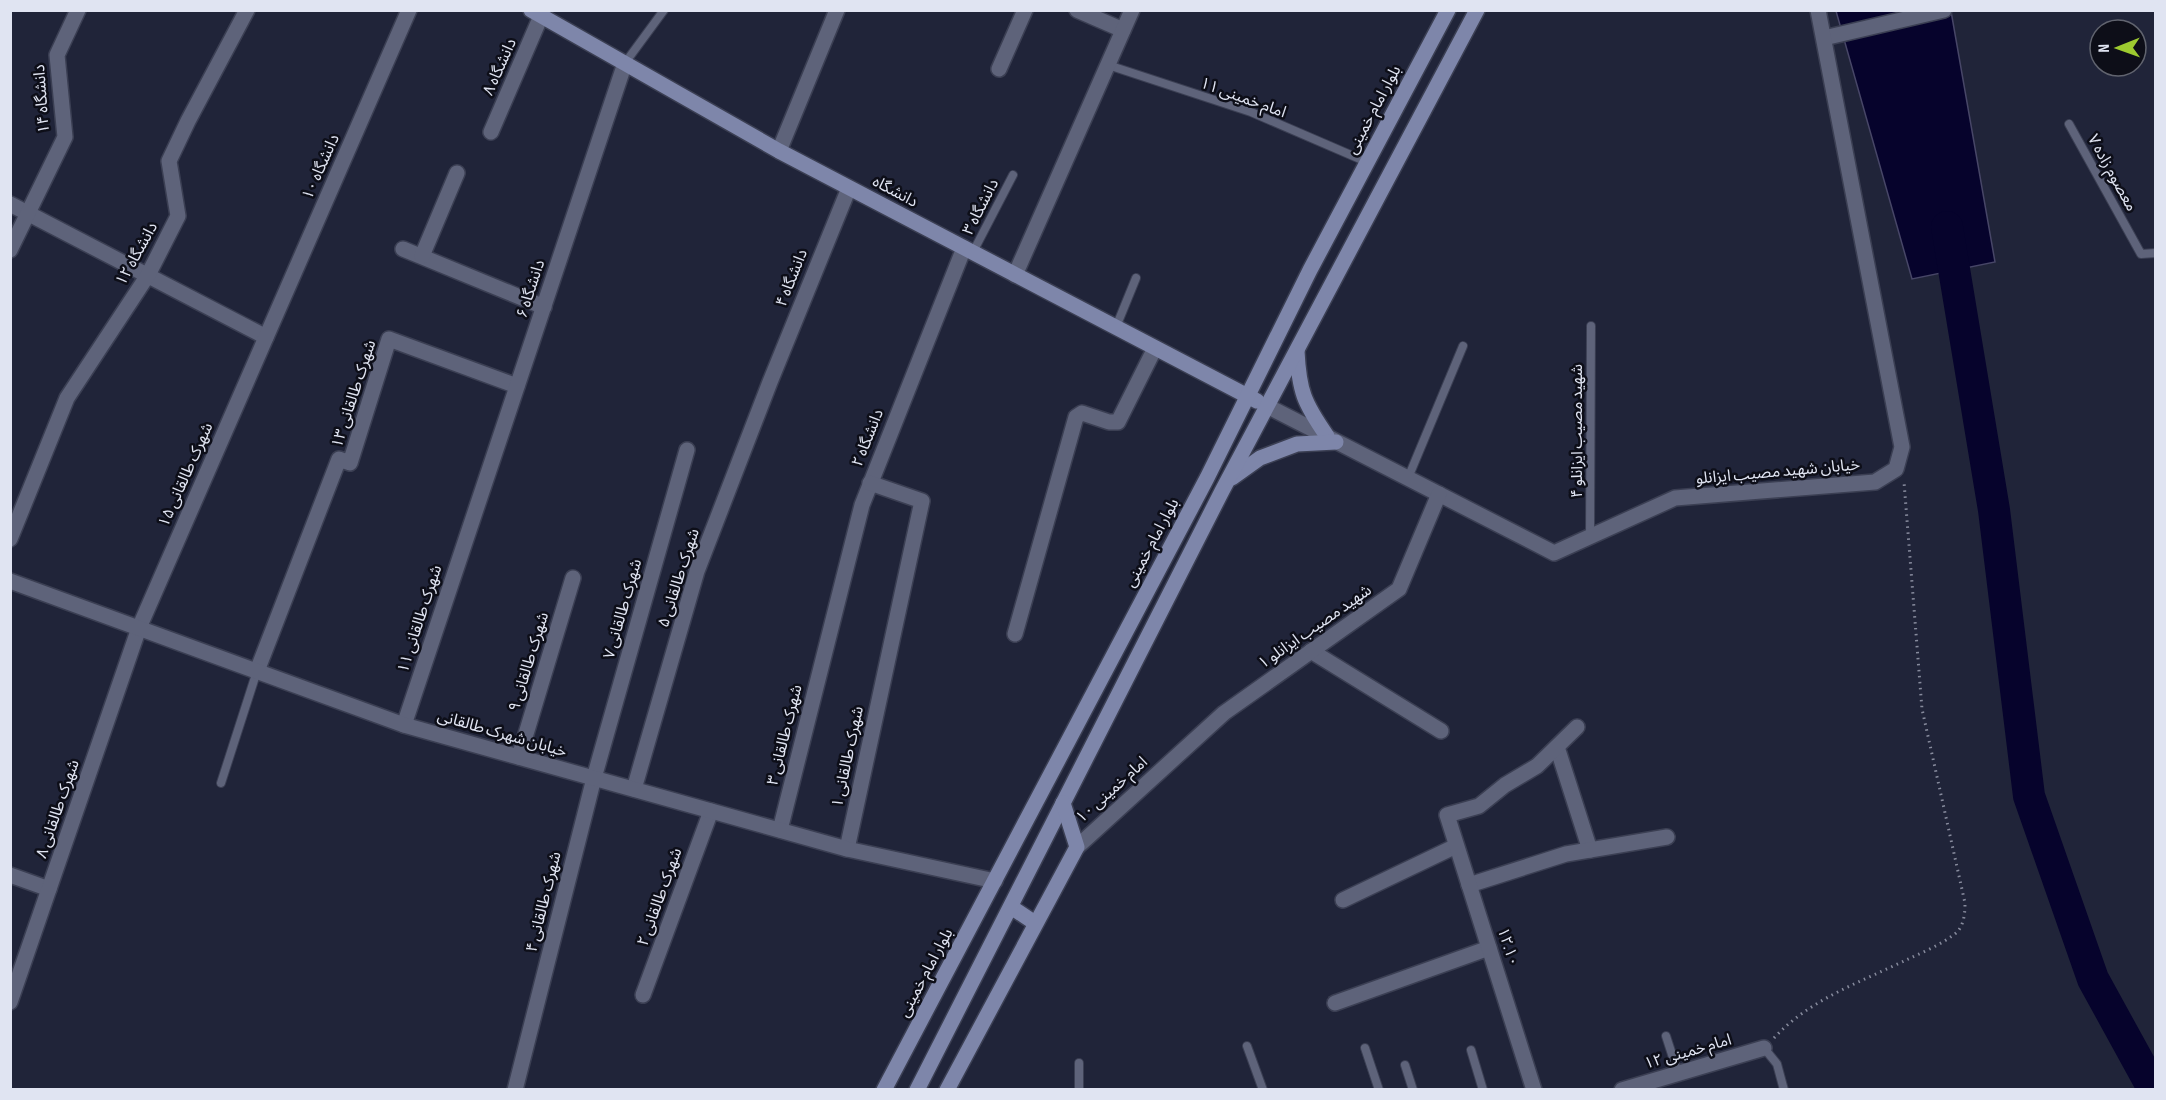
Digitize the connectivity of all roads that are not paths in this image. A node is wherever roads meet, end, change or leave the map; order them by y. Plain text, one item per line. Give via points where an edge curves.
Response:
1 (78, 10) edge
2 (248, 10) edge
3 (409, 10) edge
4 (664, 10) edge
5 (837, 10) edge
6 (1024, 10) edge
7 (1077, 10) edge
8 (1132, 10) edge
9 (1448, 10) edge
10 (1477, 10) edge
11 (1818, 10) edge
12 (1944, 10) edge
13 (536, 13) edge
14 (1123, 30) junction
15 (1824, 38) junction
16 (625, 63) junction
17 (1107, 65) junction
18 (999, 69) dead end
19 (2069, 124) dead end
20 (491, 132) dead end
21 (779, 151) junction
22 (1367, 162) junction
23 (457, 173) dead end
24 (1012, 175) dead end
25 (849, 188) junction
26 (10, 204) edge
27 (28, 213) junction
28 (403, 249) dead end
29 (10, 250) edge
30 (968, 250) junction
31 (2156, 253) edge
32 (422, 256) junction
33 (148, 275) junction
34 (1016, 275) junction
35 (1136, 278) dead end
36 (544, 307) junction
37 (1591, 326) dead end
38 (1116, 327) junction
39 (266, 337) junction
40 (1463, 346) dead end
41 (1155, 348) junction
42 (1297, 350) junction
43 (770, 382) joint
44 (517, 386) junction
45 (1247, 396) junction
46 (1267, 406) junction
47 (1332, 439) junction
48 (687, 450) dead end
49 (1408, 478) junction
50 (1228, 481) junction
51 (870, 483) junction
52 (1439, 494) junction
53 (471, 525) joint
54 (1590, 536) junction
55 (10, 539) edge
56 (573, 578) dead end
57 (10, 581) edge
58 (139, 628) junction
59 (1015, 634) dead end
60 (826, 648) joint
61 (1311, 651) junction
62 (257, 671) junction
63 (404, 725) junction
64 (1577, 727) dead end
65 (1441, 731) dead end
66 (1557, 747) junction
67 (519, 757) junction
68 (1172, 760) joint
69 (594, 778) junction
70 (220, 783) dead end
71 (634, 789) junction
72 (1064, 803) junction
73 (711, 811) junction
74 (780, 830) junction
75 (1667, 837) dead end
76 (1456, 846) junction
77 (1077, 847) junction
78 (847, 849) junction
79 (1590, 850) junction
80 (10, 875) edge
81 (995, 881) junction
82 (1469, 885) junction
83 (49, 890) junction
84 (1018, 892) junction
85 (1342, 900) dead end
86 (1011, 907) junction
87 (1035, 923) junction
88 (1489, 948) junction
89 (15, 972) edge
90 (643, 995) dead end
91 (10, 1002) edge
92 (1335, 1003) dead end
93 (1666, 1036) dead end
94 (1247, 1046) dead end
95 (1365, 1048) dead end
96 (1764, 1048) joint
97 (1471, 1050) dead end
98 (1079, 1064) dead end
99 (1406, 1065) dead end
100 (1678, 1073) junction
101 (1642, 1086) edge
102 (515, 1089) edge
103 (884, 1089) edge
104 (917, 1089) edge
105 (947, 1089) edge
106 (1078, 1089) edge
107 (1263, 1089) edge
108 (1378, 1089) edge
109 (1413, 1089) edge
110 (1483, 1089) edge
111 (1534, 1089) edge
112 (1622, 1089) edge
113 (1784, 1089) edge

1 - 27 street, دانشگاه ۱۴ via 57,55 65,137
2 - 33 street, دانشگاه ۱۲ via 169,161 178,216
3 - 39 street, دانشگاه ۱۰
4 - 16 lane
5 - 21 street
6 - 18 street
7 - 14 street
8 - 14 street
9 - 22 main road, بلوار امام خمینی
10 - 42 main road
11 - 15 street, خیابان شهید مصیب ایزانلو
12 - 15 street
13 - 16 main road, دانشگاه
13 - 20 street, دانشگاه ۸
14 - 17 street
15 - 54 street, خیابان شهید مصیب ایزانلو via 1902,447 1896,469 1875,482 1675,498
16 - 21 main road, دانشگاه
16 - 36 street, دانشگاه ۶
17 - 22 lane, امام خمینی ۱۱ via 1251,112
17 - 34 street
19 - 31 lane, معصوم زاده ۷ via 2141,254
21 - 25 main road, دانشگاه
22 - 45 main road, بلوار امام خمینی
23 - 32 street
24 - 30 lane, دانشگاه ۳
25 - 30 main road, دانشگاه
25 - 43 street, دانشگاه ۴
26 - 27 street
27 - 29 street, دانشگاه ۱۴
27 - 33 street
28 - 32 street
30 - 34 main road, دانشگاه
30 - 51 street, دانشگاه ۲
32 - 36 street
33 - 39 street
33 - 55 street, دانشگاه ۱۲ via 67,398
34 - 38 main road, دانشگاه
35 - 38 lane
36 - 44 street, دانشگاه ۶
37 - 54 lane, شهید مصیب ایزانلو ۴
38 - 41 main road, دانشگاه
39 - 58 street, شهرک طالقانی ۱۵
40 - 49 lane
41 - 45 main road, دانشگاه
41 - 59 street via 1118,422 1082,412 1076,417
42 - 46 main road
42 - 47 main road via 1299,381 1309,411
43 - 71 street, شهرک طالقانی ۵ via 697,571
44 - 53 street, دانشگاه ۶
44 - 62 street, شهرک طالقانی ۱۳ via 388,339 350,463 339,459
45 - 46 main road, دانشگاه
45 - 81 main road, بلوار امام خمینی
46 - 47 street, خیابان شهید مصیب ایزانلو
46 - 50 main road
47 - 49 street, خیابان شهید مصیب ایزانلو
47 - 50 main road via 1297,444 1260,458
48 - 69 street, شهرک طالقانی ۷
49 - 52 street, خیابان شهید مصیب ایزانلو
50 - 72 main road
51 - 60 street, دانشگاه ۲
51 - 78 street, شهرک طالقانی ۱ via 922,501
52 - 54 street, خیابان شهید مصیب ایزانلو via 1554,553
52 - 61 street, شهید مصیب ایزانلو ۱ via 1399,589
53 - 63 street, شهرک طالقانی ۱۱
56 - 67 street, شهرک طالقانی ۹
57 - 58 street, خیابان شهرک طالقانی
58 - 62 street, خیابان شهرک طالقانی
58 - 83 street, شهرک طالقانی ۸
60 - 74 street, شهرک طالقانی ۳
61 - 65 street
61 - 68 street, شهید مصیب ایزانلو ۱ via 1224,713
62 - 63 street, خیابان شهرک طالقانی
62 - 70 lane
63 - 67 street, خیابان شهرک طالقانی
64 - 66 street
66 - 76 street, ۱۲.۱۰ via 1537,766 1504,785 1479,806 1447,815
66 - 79 street
67 - 69 street, خیابان شهرک طالقانی
68 - 77 street, امام خمینی ۱۰
69 - 71 street, خیابان شهرک طالقانی
69 - 102 street, شهرک طالقانی ۴
71 - 73 street, خیابان شهرک طالقانی
72 - 77 main road
72 - 84 main road
73 - 74 street, خیابان شهرک طالقانی
73 - 90 street, شهرک طالقانی ۲
74 - 78 street, خیابان شهرک طالقانی
75 - 79 street
76 - 82 street, ۱۲.۱۰
76 - 85 street
77 - 87 main road
78 - 81 street, خیابان شهرک طالقانی
79 - 82 street
80 - 83 street
81 - 84 main road
81 - 103 main road, بلوار امام خمینی
82 - 88 street, ۱۲.۱۰
83 - 89 street, شهرک طالقانی ۸
84 - 86 main road
86 - 87 main road
86 - 104 main road
87 - 105 main road
88 - 92 street
88 - 111 street, ۱۲.۱۰
89 - 91 street, شهرک طالقانی ۸
93 - 100 lane
94 - 107 lane
95 - 108 lane
96 - 100 street, امام خمینی ۱۲
96 - 113 lane via 1777,1064
97 - 110 lane
98 - 106 lane
99 - 109 lane
100 - 101 street, امام خمینی ۱۲
101 - 112 street, امام خمینی ۱۲

